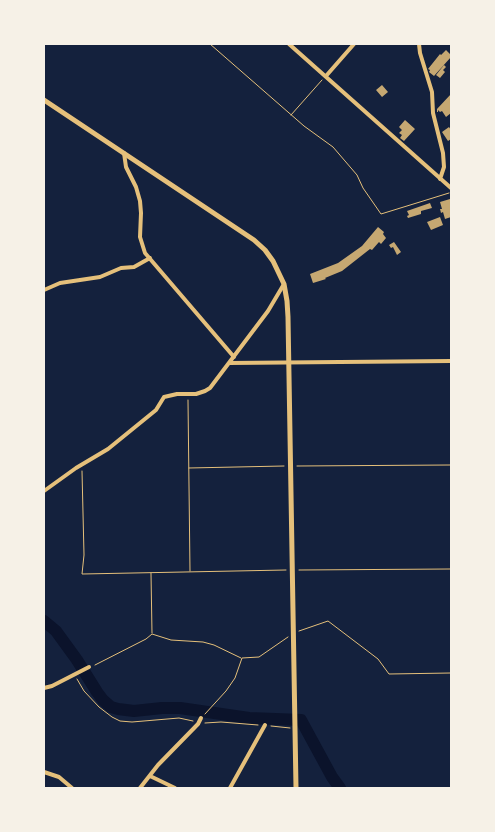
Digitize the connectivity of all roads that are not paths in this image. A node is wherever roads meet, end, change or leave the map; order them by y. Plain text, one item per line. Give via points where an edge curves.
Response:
1 (289, 44) edge
2 (354, 44) edge
3 (419, 44) edge
4 (326, 76) junction
5 (44, 100) edge
6 (124, 153) junction
7 (440, 179) junction
8 (451, 188) edge
9 (150, 258) junction
10 (284, 284) junction
11 (44, 290) edge
12 (234, 357) junction
13 (451, 361) edge
14 (229, 363) junction
15 (289, 363) junction
16 (44, 491) edge
17 (89, 668) road end
18 (44, 688) edge
19 (201, 718) dead end
20 (265, 725) road end
21 (44, 772) edge
22 (150, 776) junction
23 (72, 788) edge
24 (140, 788) edge
25 (175, 788) edge
26 (230, 788) edge
27 (296, 788) edge

1 - 4 street
2 - 4 street
3 - 7 street via 432,92 443,152 444,167
4 - 7 street
5 - 6 street
6 - 9 street via 126,168 140,201 141,242
6 - 10 street via 254,240 273,261
7 - 8 street
9 - 11 street via 134,267 121,268 100,277 60,283
9 - 12 street
10 - 12 street via 268,311
10 - 15 street
12 - 14 street
13 - 15 street
14 - 15 street
14 - 16 street via 210,388 201,393 164,397 156,410 108,449
15 - 27 street
17 - 18 street
19 - 22 street
20 - 26 street
21 - 23 street via 59,777
22 - 24 street
22 - 25 street

